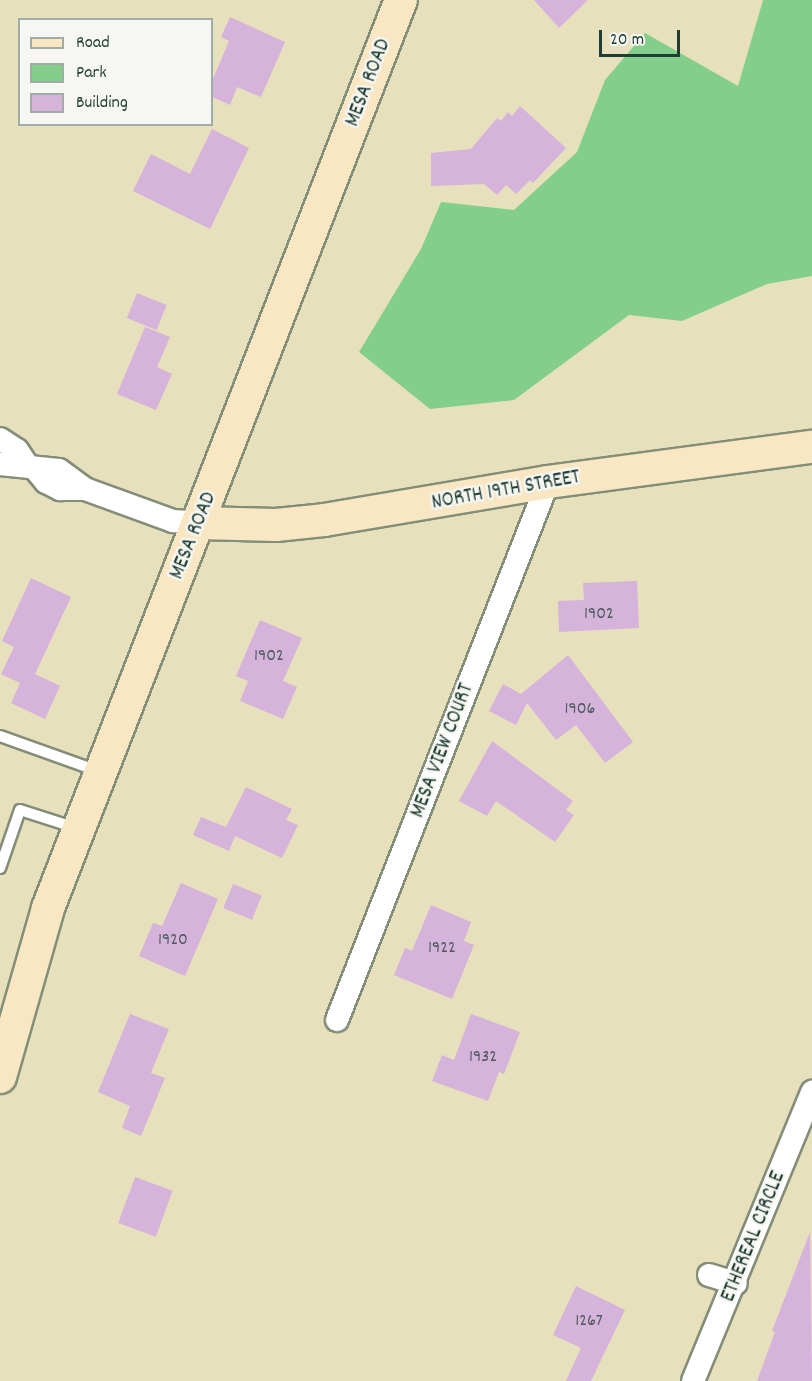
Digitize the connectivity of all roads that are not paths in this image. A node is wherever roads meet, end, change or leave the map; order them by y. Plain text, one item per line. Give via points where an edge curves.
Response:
1 (401, 0) edge
2 (0, 440) edge
3 (812, 447) edge
4 (0, 464) edge
5 (31, 467) junction
6 (548, 482) junction
7 (199, 523) junction
8 (0, 736) edge
9 (101, 772) junction
10 (79, 830) junction
11 (0, 868) edge
12 (337, 1020) dead end
13 (0, 1077) edge
14 (812, 1092) edge
15 (709, 1275) dead end
16 (736, 1283) junction
17 (693, 1381) edge

1 - 7 main road, MESA ROAD
2 - 5 street via 17,450
3 - 6 main road, NORTH 19TH STREET
4 - 5 street
5 - 7 street via 60,489 85,489 173,522
6 - 7 main road, NORTH 19TH STREET via 324,520 276,525
6 - 12 street, MESA VIEW COURT
7 - 9 main road, MESA ROAD
8 - 9 lane
9 - 10 main road, MESA ROAD
10 - 11 lane via 20,810
10 - 13 main road, MESA ROAD via 48,908
14 - 16 street, ETHEREAL CIRCLE
15 - 16 street
16 - 17 street, ETHEREAL CIRCLE

